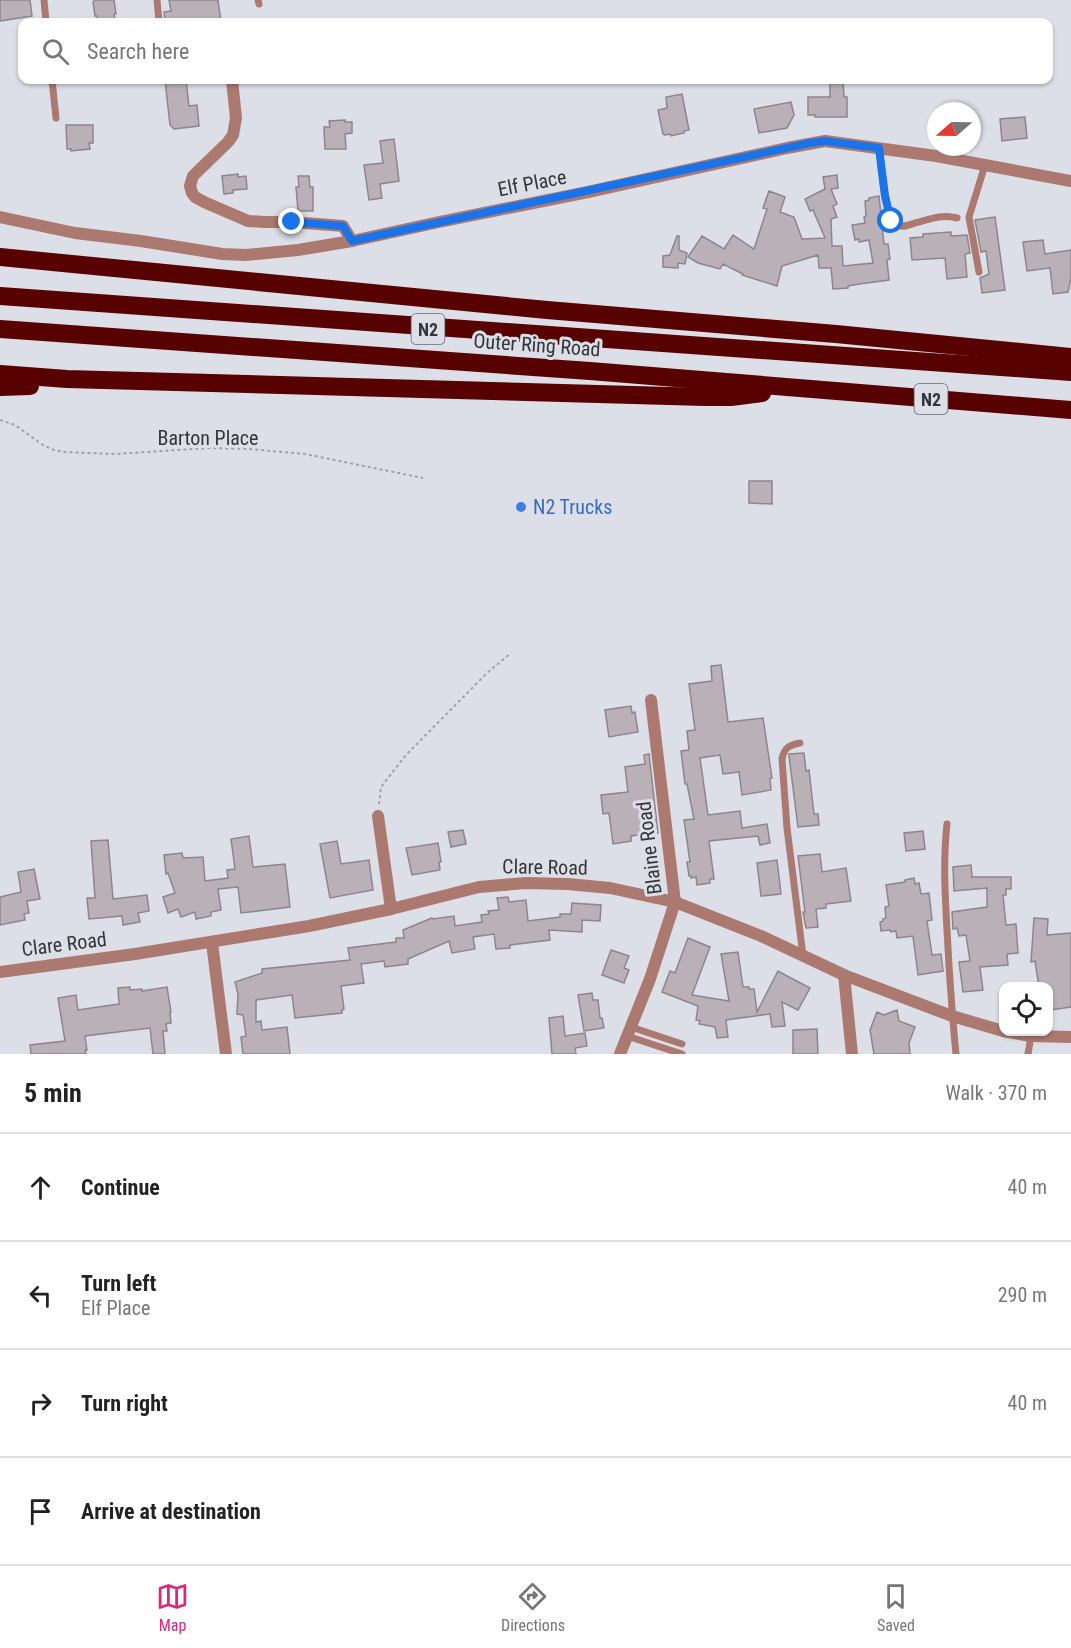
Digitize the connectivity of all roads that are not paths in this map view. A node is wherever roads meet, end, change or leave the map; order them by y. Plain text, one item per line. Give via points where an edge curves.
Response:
1 (44, 0) edge
2 (157, 0) edge
3 (46, 18) edge
4 (159, 18) edge
5 (52, 84) edge
6 (232, 84) edge
7 (56, 118) dead end
8 (879, 148) junction
9 (985, 165) junction
10 (1071, 181) edge
11 (0, 217) edge
12 (957, 218) dead end
13 (352, 241) junction
14 (0, 255) edge
15 (979, 272) dead end
16 (0, 296) edge
17 (0, 329) edge
18 (1071, 357) edge
19 (1071, 372) edge
20 (0, 374) edge
21 (67, 379) junction
22 (0, 387) edge
23 (791, 388) junction
24 (1071, 410) edge
25 (651, 700) dead end
26 (800, 743) dead end
27 (378, 816) road end
28 (947, 824) dead end
29 (675, 902) junction
30 (391, 909) junction
31 (212, 943) junction
32 (803, 956) junction
33 (0, 972) edge
34 (844, 975) junction
35 (952, 1016) junction
36 (999, 1030) edge
37 (629, 1032) junction
38 (1031, 1036) joint
39 (1071, 1037) edge
40 (682, 1044) dead end
41 (226, 1054) edge
42 (620, 1054) edge
43 (682, 1054) edge
44 (852, 1054) edge
45 (956, 1054) edge
46 (1028, 1054) edge

1 - 3 lane
2 - 4 lane
5 - 7 lane
6 - 13 street via 236,118 233,135 194,176 190,186 195,197 248,220 343,226
8 - 9 street, Elf Place
8 - 12 lane via 891,221 903,227 940,216
8 - 13 street, Elf Place via 825,141 810,143
9 - 10 street, Elf Place
9 - 15 lane via 969,217
11 - 13 street, Elf Place via 75,233 222,254 298,250
14 - 18 highway
16 - 19 highway, Outer Ring Road / N2
17 - 23 highway, Outer Ring Road / N2
20 - 21 highway
21 - 22 highway via 36,386
21 - 23 highway via 731,398
23 - 24 highway, Outer Ring Road / N2
25 - 29 street, Blaine Road
26 - 32 lane via 787,747 783,759
27 - 30 street
28 - 35 lane via 944,869
29 - 30 street, Clare Road via 610,888 526,883 479,887
29 - 32 street, Clare Road
29 - 37 street, Blaine Road
30 - 31 street, Clare Road
31 - 33 street, Clare Road
31 - 41 street
32 - 34 street, Clare Road
34 - 35 street, Clare Road
34 - 44 street
35 - 36 street, Clare Road
35 - 45 lane
37 - 40 lane
37 - 42 street, Blaine Road
37 - 43 lane
38 - 39 street, Clare Road
38 - 46 lane

